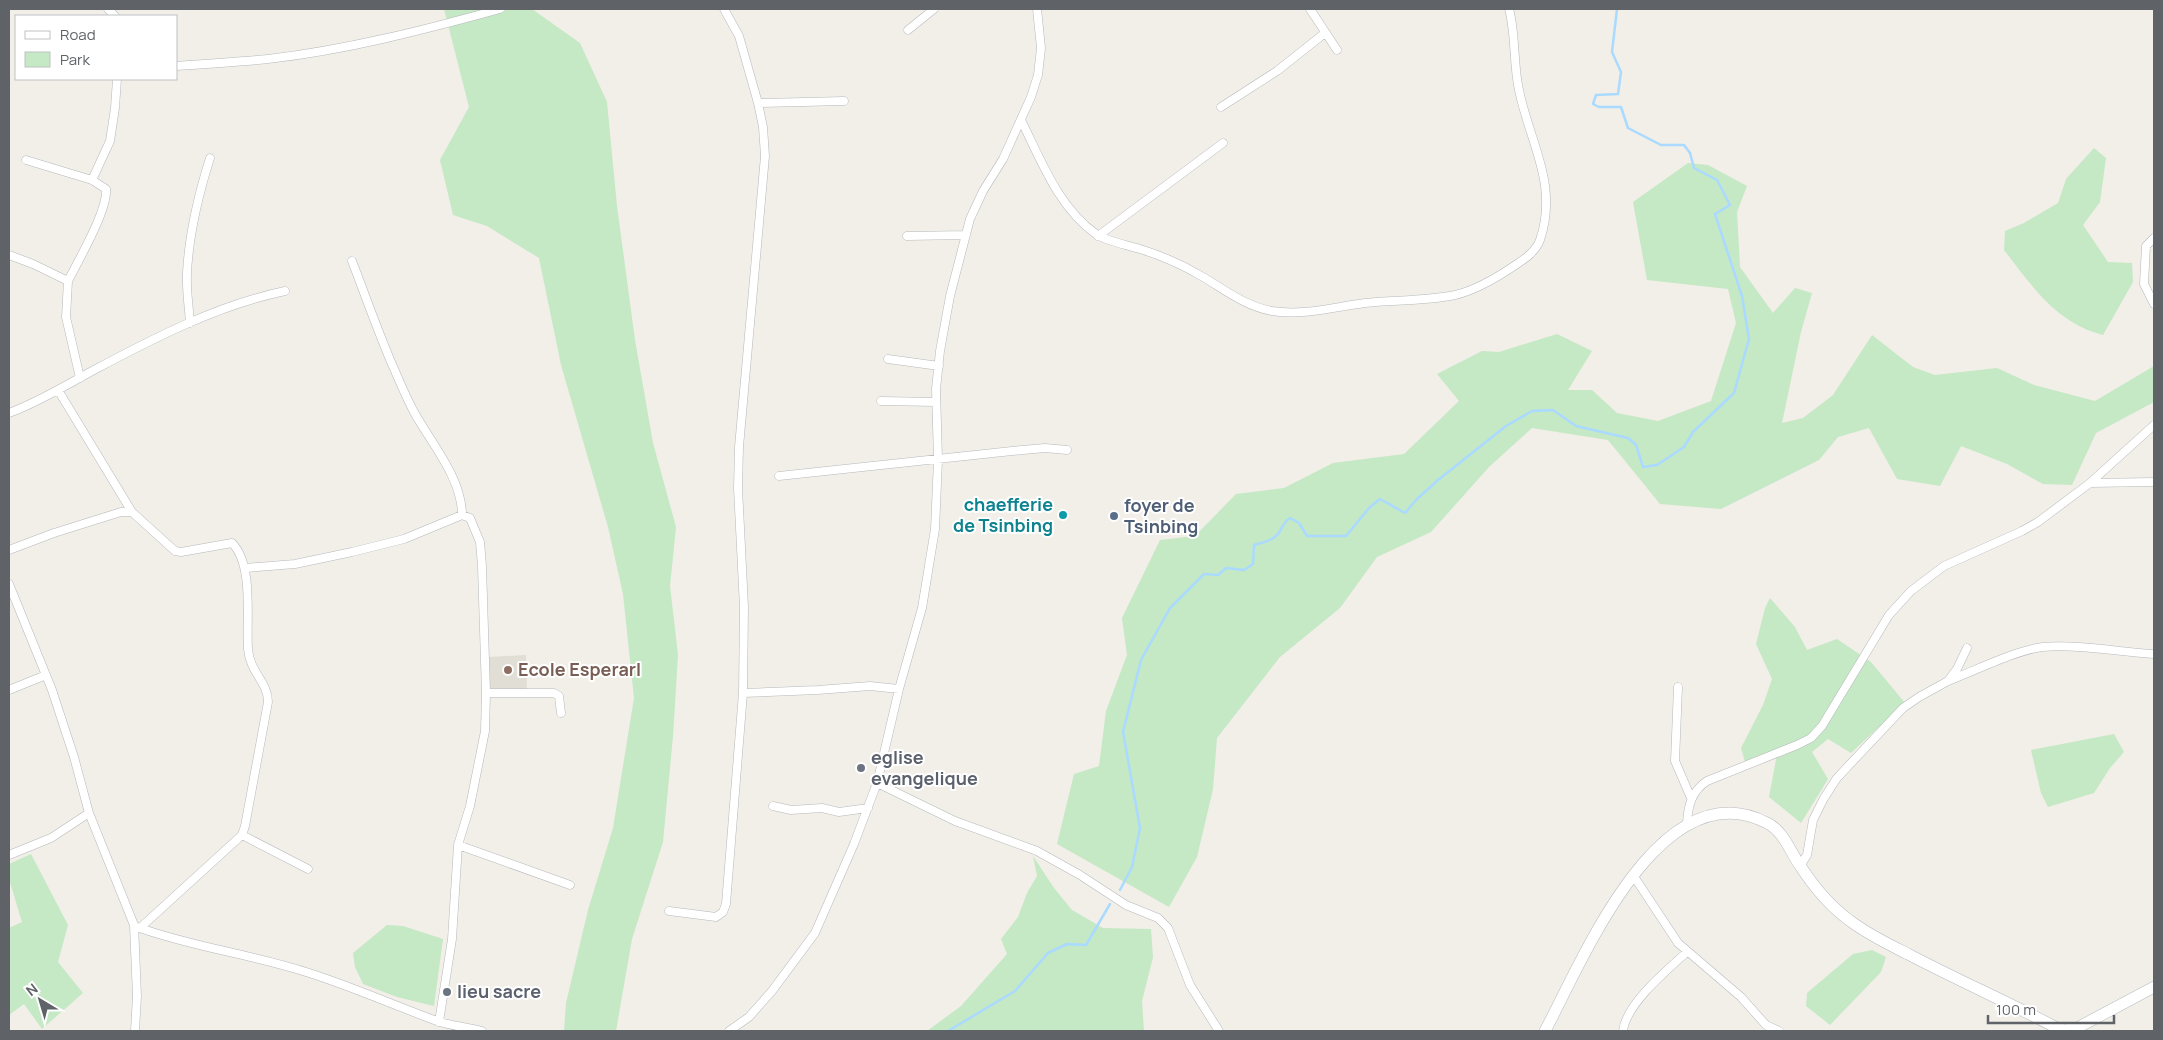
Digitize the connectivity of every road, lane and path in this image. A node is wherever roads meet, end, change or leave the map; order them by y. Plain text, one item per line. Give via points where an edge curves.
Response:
1 (500, 9) edge
2 (724, 9) edge
3 (934, 9) edge
4 (1037, 9) edge
5 (1310, 9) edge
6 (1509, 9) edge
7 (908, 30) dead end
8 (1325, 33) junction
9 (1337, 50) dead end
10 (178, 66) edge
11 (117, 80) edge
12 (844, 101) dead end
13 (758, 103) junction
14 (1220, 107) dead end
15 (1021, 120) junction
16 (1222, 143) dead end
17 (210, 158) dead end
18 (26, 160) dead end
19 (92, 180) junction
20 (966, 235) junction
21 (907, 236) dead end
22 (1098, 236) junction
23 (2154, 238) edge
24 (9, 255) edge
25 (352, 260) dead end
26 (68, 282) junction
27 (285, 291) dead end
28 (2154, 304) edge
29 (190, 323) junction
30 (888, 359) dead end
31 (939, 366) junction
32 (80, 378) junction
33 (58, 390) junction
34 (881, 401) dead end
35 (936, 402) junction
36 (9, 414) edge
37 (2154, 424) edge
38 (1067, 450) dead end
39 (938, 460) junction
40 (779, 476) dead end
41 (2090, 482) junction
42 (2154, 482) edge
43 (132, 512) junction
44 (462, 515) junction
45 (9, 550) edge
46 (245, 568) junction
47 (9, 584) edge
48 (1967, 648) dead end
49 (2154, 654) edge
50 (46, 675) junction
51 (1948, 681) junction
52 (1678, 687) dead end
53 (898, 689) junction
54 (9, 690) edge
55 (486, 693) junction
56 (742, 693) junction
57 (561, 713) dead end
58 (877, 783) junction
59 (1691, 798) junction
60 (773, 806) dead end
61 (868, 808) junction
62 (89, 813) junction
63 (1687, 823) junction
64 (242, 835) junction
65 (458, 845) junction
66 (9, 855) edge
67 (1800, 866) junction
68 (308, 869) dead end
69 (1633, 875) junction
70 (570, 885) dead end
71 (669, 912) dead end
72 (137, 927) junction
73 (1688, 952) junction
74 (2154, 987) edge
75 (439, 1022) junction
76 (135, 1031) edge
77 (482, 1031) edge
78 (729, 1031) edge
79 (1219, 1031) edge
80 (1545, 1031) edge
81 (1623, 1031) edge
82 (1779, 1031) edge

1 - 10 street via 425,30 269,59
2 - 13 street via 739,36
3 - 7 street
4 - 15 street via 1041,48 1038,75
5 - 8 street
6 - 22 street via 1518,87 1543,168 1545,219 1537,248 1481,286 1456,294 1411,301 1366,303 1294,313 1270,311 1228,295 1182,264
8 - 9 street
8 - 14 street via 1277,71
11 - 19 street via 110,141
12 - 13 street
13 - 56 street via 765,156 738,488 744,607
15 - 20 street via 1003,159 983,191
15 - 22 street via 1061,197
16 - 22 street
17 - 29 street via 192,225 187,274
18 - 19 street
19 - 26 street via 106,189 106,198
20 - 21 street
20 - 31 street via 950,296
23 - 28 street via 2146,246 2144,284
24 - 26 street
25 - 44 street via 394,370 452,476 462,504
26 - 32 street via 66,317
27 - 29 street via 258,297
29 - 32 street
30 - 31 street
31 - 35 street
32 - 33 street
33 - 36 street
33 - 43 street
34 - 35 street
35 - 39 street
37 - 41 street
38 - 39 street via 1045,448
39 - 40 street
39 - 53 street via 935,529 929,569 922,608
41 - 42 street
41 - 59 street via 2022,531 1965,555 1926,578 1888,615 1835,706 1811,738 1766,759 1707,780
43 - 45 street via 121,512
43 - 46 street via 175,551 232,543
44 - 46 street via 404,539 352,552 295,564
44 - 55 street via 470,518 480,542
46 - 64 street via 249,661 266,689 268,702
47 - 50 street
48 - 51 street
49 - 51 street via 2042,647
50 - 54 street
50 - 62 street via 74,756
51 - 67 street via 1903,708 1837,778 1813,820 1807,855
52 - 59 street via 1675,761
53 - 56 street via 870,686
53 - 58 street
55 - 57 street via 554,692 559,696
55 - 65 street via 480,760
56 - 71 street via 726,904 716,917
58 - 61 street
58 - 79 street via 955,821 1037,851 1080,874 1126,905 1158,918 1168,928 1190,984
59 - 63 street
60 - 61 street via 839,812
61 - 78 street via 815,933 772,991 749,1017
62 - 66 street via 51,838
62 - 72 street
63 - 67 main road via 1729,814 1767,822 1778,830
63 - 69 main road
64 - 68 street
64 - 72 street
65 - 70 street
65 - 75 street via 452,938
67 - 74 main road via 1834,908 1865,932 2058,1028 2077,1028
69 - 73 street via 1671,933
69 - 80 main road via 1606,916
72 - 75 street via 307,972
72 - 76 street
73 - 81 street via 1654,981 1624,1021
73 - 82 street via 1741,997 1766,1025
75 - 77 street

